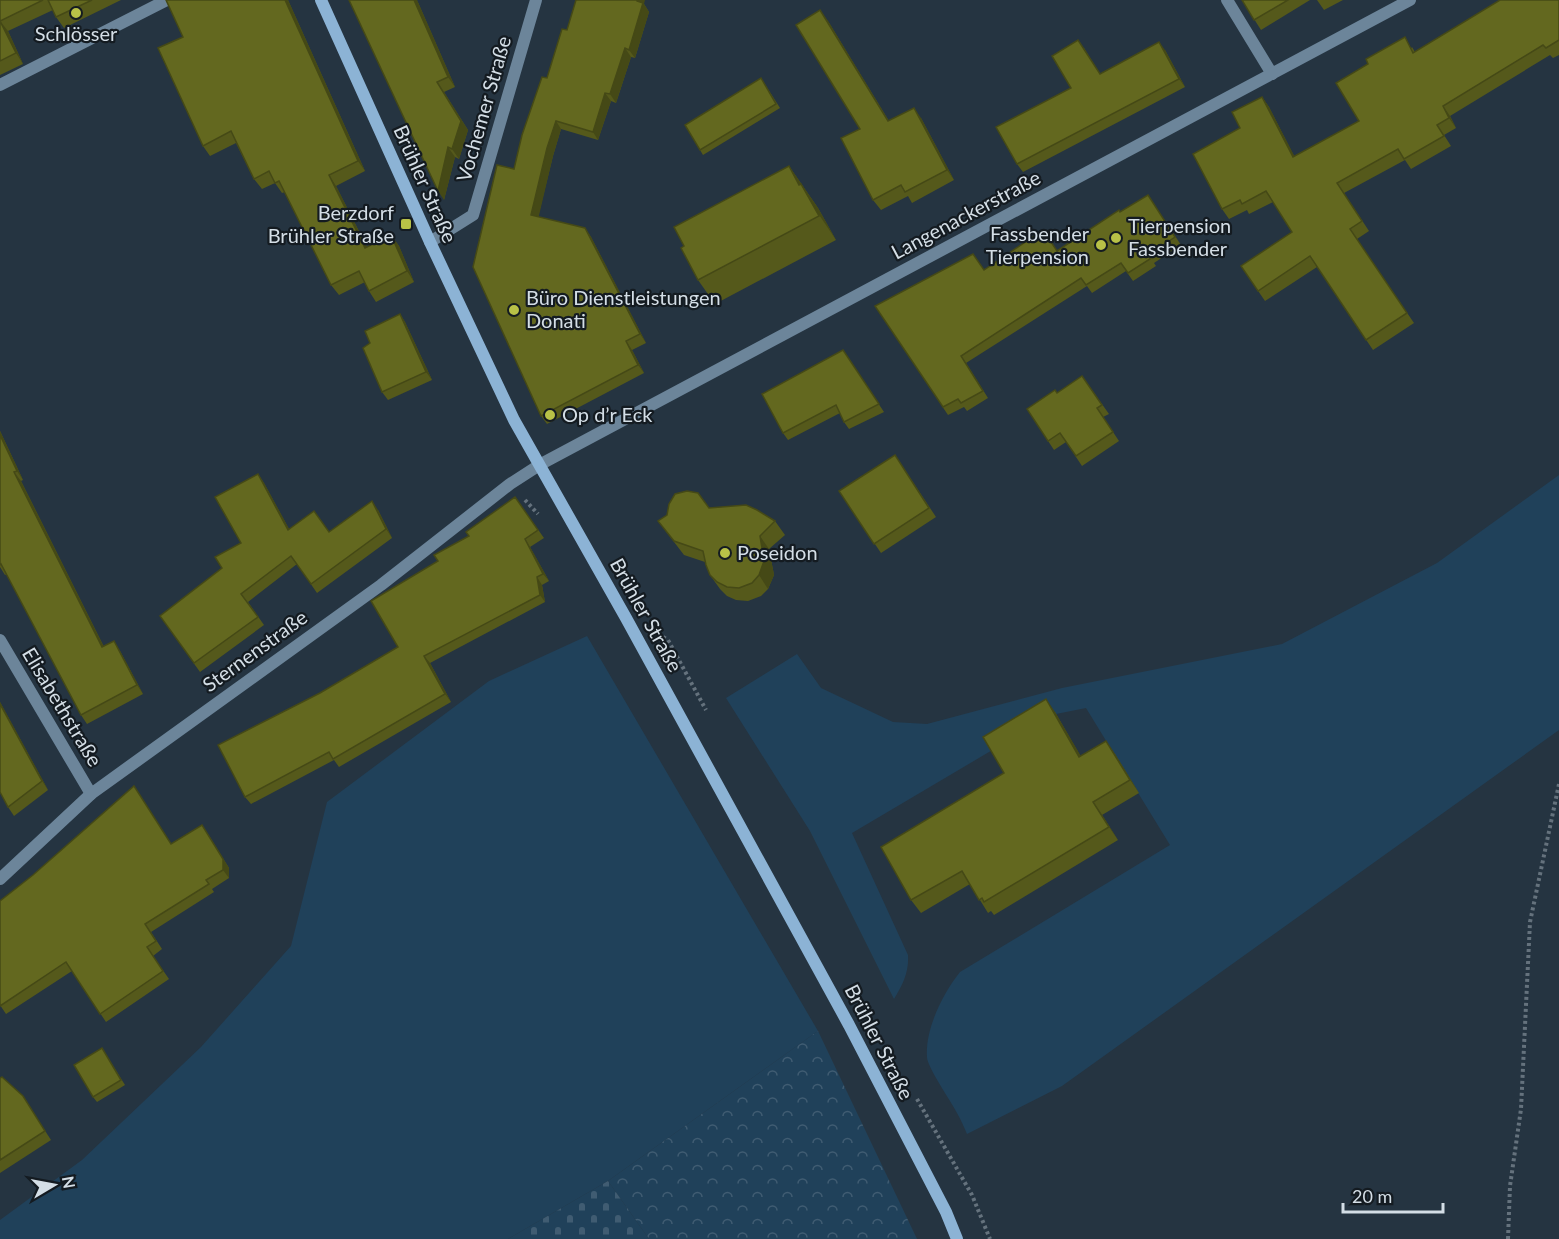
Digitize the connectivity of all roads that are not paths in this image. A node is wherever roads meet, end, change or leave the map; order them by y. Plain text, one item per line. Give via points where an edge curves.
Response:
1 (167, 0) edge
2 (321, 0) edge
3 (536, 0) edge
4 (1227, 0) edge
5 (1410, 0) edge
6 (1272, 74) junction
7 (0, 85) edge
8 (430, 242) junction
9 (541, 465) junction
10 (0, 640) edge
11 (91, 794) junction
12 (0, 879) edge
13 (957, 1239) edge

1 - 7 street
2 - 8 main road, Brühler Straße
3 - 8 street, Vochemer Straße via 473,215
4 - 6 street
5 - 6 street, Langenackerstraße
6 - 9 street, Langenackerstraße
8 - 9 main road, Brühler Straße via 514,420
9 - 11 street, Sternenstraße
9 - 13 main road, Brühler Straße via 849,1025
10 - 11 street, Elisabethstraße
11 - 12 street, Sternenstraße

